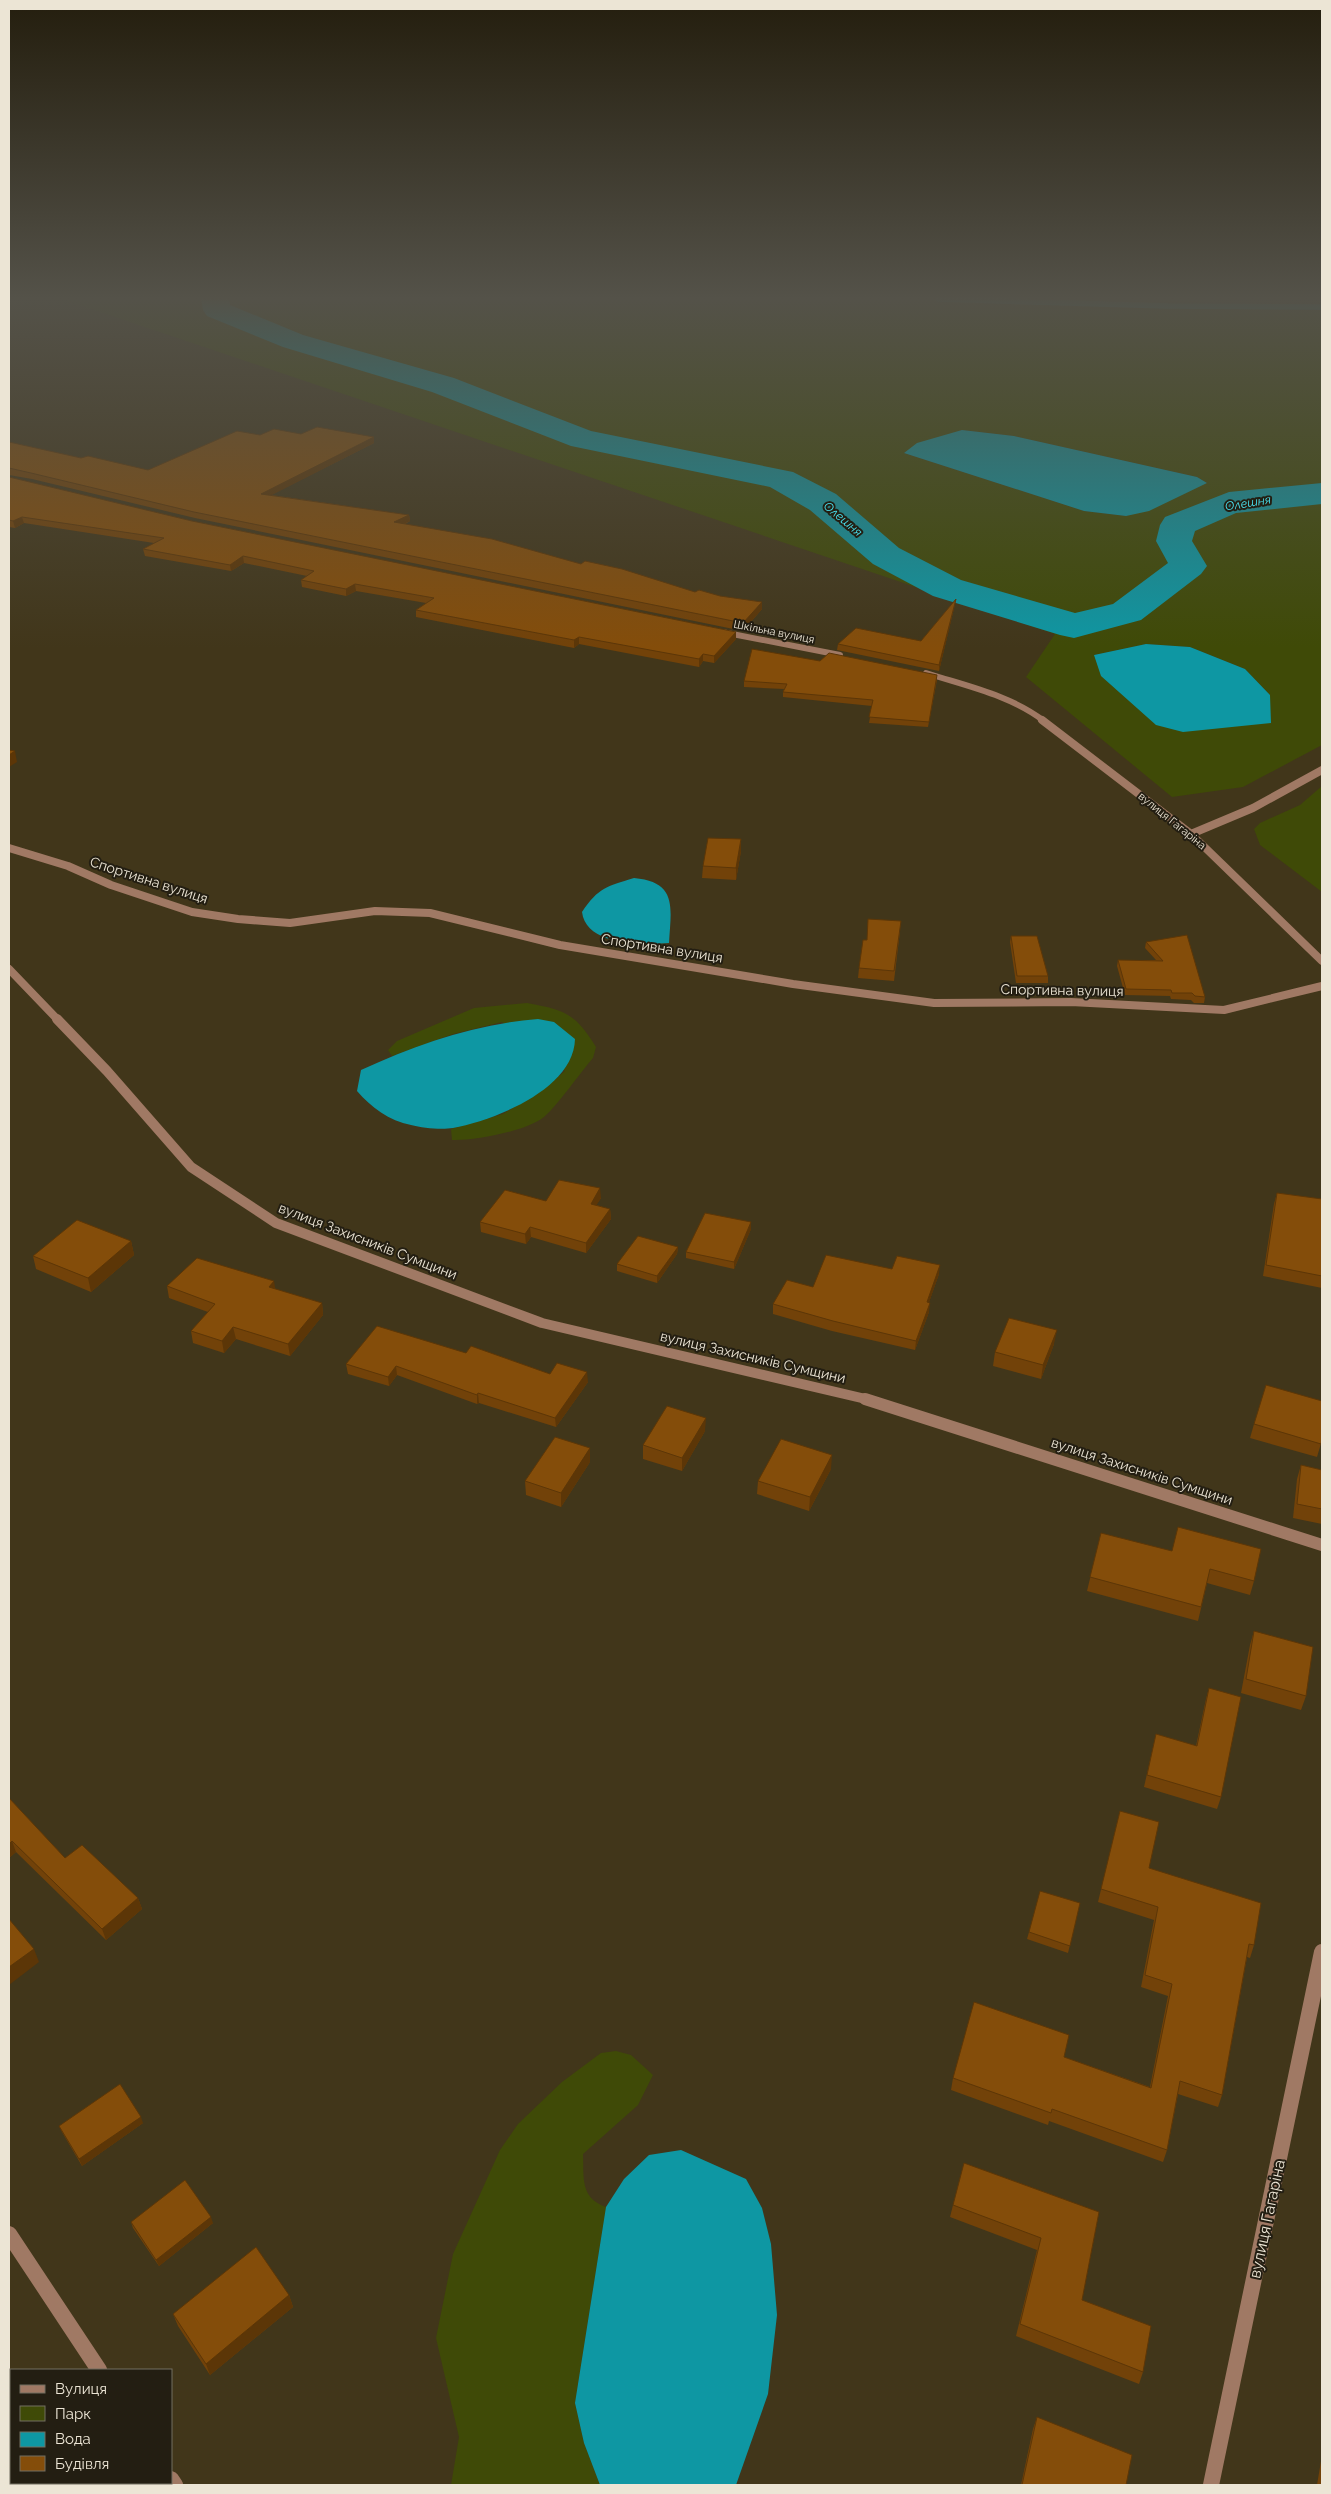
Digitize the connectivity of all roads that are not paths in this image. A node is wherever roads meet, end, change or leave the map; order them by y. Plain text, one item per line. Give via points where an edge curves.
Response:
1 (713, 630) edge
2 (848, 657) edge
3 (922, 672) edge
4 (1322, 770) edge
5 (1191, 834) junction
6 (9, 848) edge
7 (1322, 961) edge
8 (9, 969) edge
9 (1322, 986) edge
10 (1322, 1545) edge
11 (1322, 1952) edge
12 (9, 2234) edge
13 (98, 2369) edge
14 (1212, 2485) edge

1 - 2 street, Шкільна вулиця
3 - 5 street, вулиця Гагаріна via 993,694 1033,713
4 - 5 street via 1253,808
5 - 7 street, вулиця Гагаріна
6 - 9 street, Спортивна вулиця via 192,912 290,922 375,911 430,913 560,945 794,984 934,1003 1071,1002 1224,1010
8 - 10 street, вулиця Захисників Сумщини via 191,1167 276,1223 542,1323 874,1401
11 - 14 street, вулиця Гагаріна
12 - 13 street

